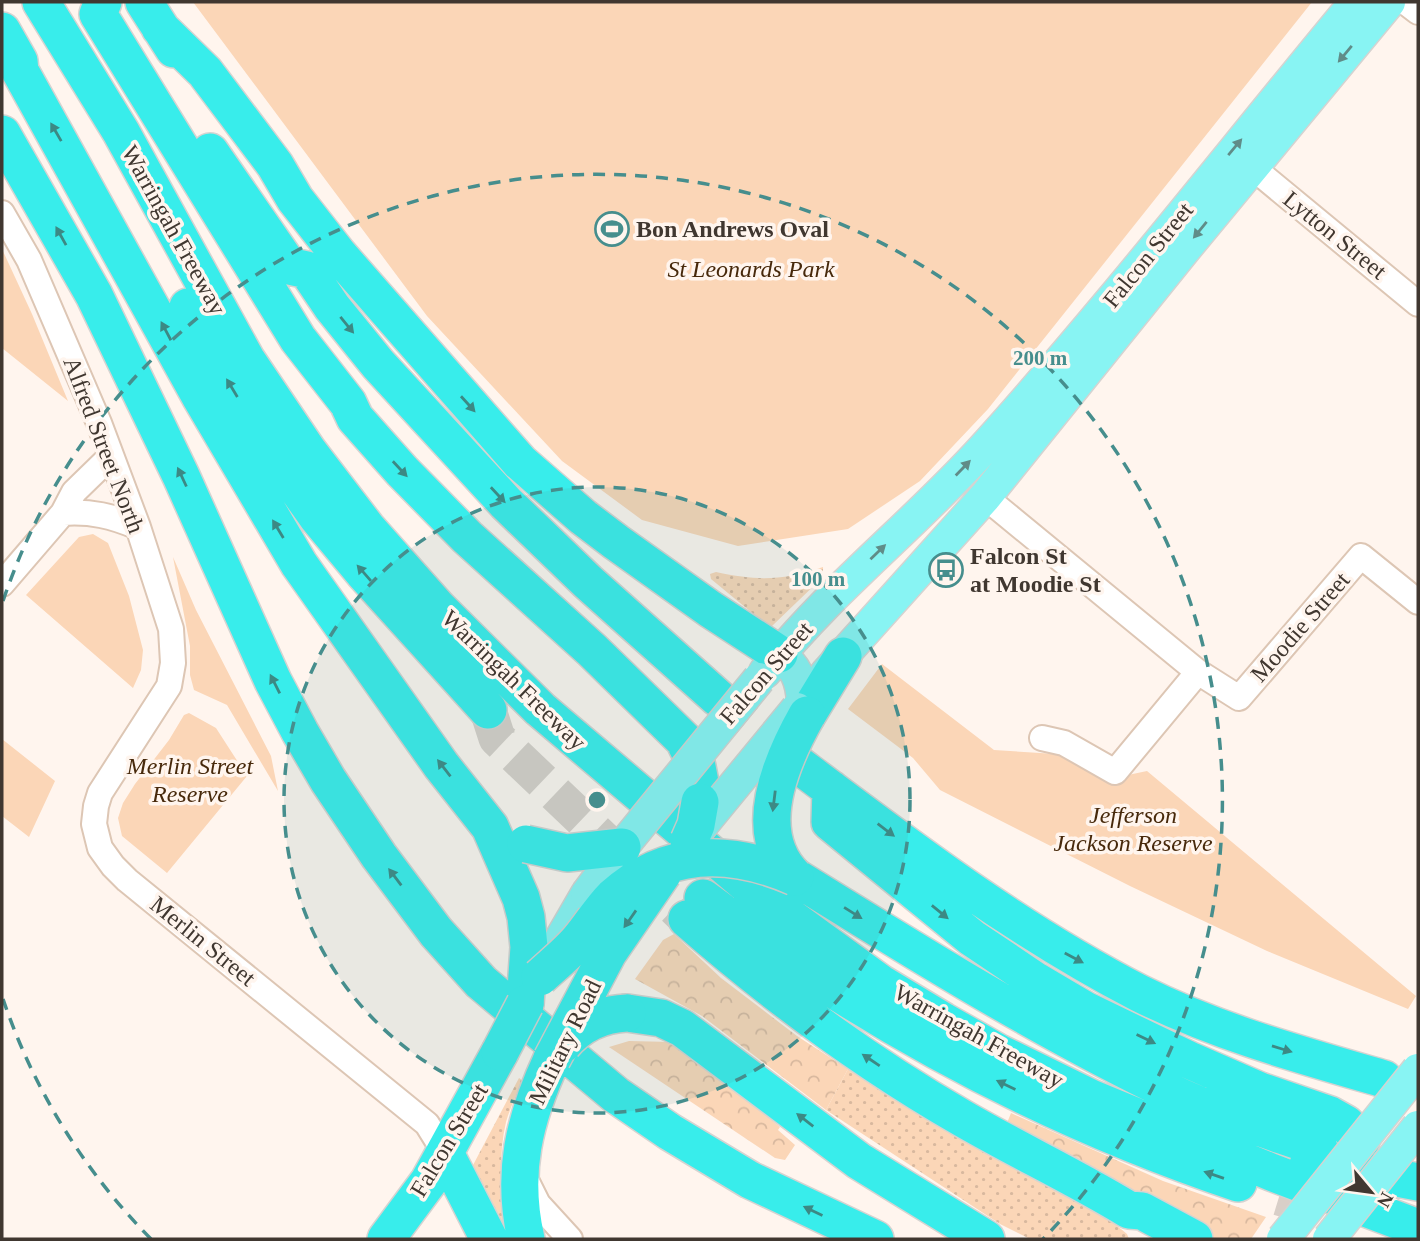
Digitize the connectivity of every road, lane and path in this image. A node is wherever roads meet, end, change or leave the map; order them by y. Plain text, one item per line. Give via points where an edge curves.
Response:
1 (15, 2) edge
2 (41, 2) edge
3 (63, 2) edge
4 (103, 2) edge
5 (112, 2) edge
6 (1356, 2) edge
7 (1389, 2) edge
8 (1405, 2) edge
9 (1418, 12) edge
10 (152, 15) edge
11 (2, 31) edge
12 (11, 62) edge
13 (102, 70) junction
14 (2, 134) edge
15 (1252, 167) junction
16 (2, 214) edge
17 (307, 270) junction
18 (1418, 304) edge
19 (355, 418) junction
20 (111, 456) junction
21 (985, 497) junction
22 (63, 513) junction
23 (138, 527) junction
24 (2, 583) edge
25 (1418, 602) edge
26 (843, 656) joint
27 (769, 666) junction
28 (1198, 672) junction
29 (169, 686) joint
30 (718, 698) tunnel mouth
31 (802, 708) junction
32 (488, 710) tunnel mouth
33 (1042, 738) dead end
34 (694, 758) junction
35 (800, 766) tunnel mouth
36 (744, 772) junction
37 (643, 779) dead end
38 (831, 789) junction
39 (700, 802) junction
40 (507, 843) junction
41 (622, 847) junction
42 (679, 853) junction
43 (786, 883) junction
44 (532, 990) junction
45 (545, 1073) junction
46 (1401, 1075) edge
47 (474, 1103) junction
48 (416, 1115) junction
49 (1418, 1127) edge
50 (1198, 1141) junction
51 (1361, 1141) junction
52 (1320, 1148) dead end
53 (445, 1153) junction
54 (520, 1165) junction
55 (1418, 1182) edge
56 (1418, 1193) edge
57 (1279, 1197) tunnel mouth
58 (1358, 1205) junction
59 (1132, 1217) edge
60 (1418, 1228) edge
61 (386, 1239) edge
62 (489, 1239) edge
63 (526, 1239) edge
64 (570, 1239) edge
65 (875, 1239) edge
66 (986, 1239) edge
67 (1194, 1239) edge
68 (1283, 1239) edge
69 (1318, 1239) edge
70 (1329, 1239) edge

32 -> 1 highway, Warringah Freeway via 363,572 269,449
2 - 50 highway, Warringah Freeway via 121,132 246,359 308,451 438,608 489,660 748,886 880,983 1011,1059 1091,1098
3 - 13 highway, Warringah Freeway
4 - 19 highway via 99,14 298,339
5 - 17 highway via 289,266
27 -> 6 main road, Falcon Street via 841,587 990,440 1084,333
7 -> 15 main road, Falcon Street
8 - 9 street
10 - 17 highway via 305,253
10 -> 27 highway via 205,72 338,254 520,462 583,517 710,610
11 - 12 highway via 19,61
40 -> 12 highway via 421,738 299,564
13 - 19 highway via 122,87 234,270 302,365 341,411
13 - 37 highway, Warringah Freeway via 268,366 359,492 499,649
65 -> 14 highway via 750,1180 627,1102 481,982 436,932 379,856 300,732 99,306
15 - 18 street, Lytton Street
15 -> 21 main road, Falcon Street
16 - 20 street, Alfred Street North via 44,293
17 -> 30 highway via 378,364 506,503
19 -> 34 highway via 432,502 666,721
20 - 22 street via 74,492
20 - 23 street, Alfred Street North
21 - 26 main road, Falcon Street
21 - 28 street, Moodie Street
22 - 23 street via 104,514
22 - 24 street
23 - 29 street, Alfred Street North via 172,629
25 - 28 street, Moodie Street via 1361,556 1239,698
26 - 31 highway
27 - 31 main road via 793,666 802,684
27 - 34 main road, Falcon Street, bridge
28 - 33 street via 1115,772 1064,743
29 - 48 street, Merlin Street via 100,793 94,824 100,848 127,880
31 - 36 main road, Falcon Street, bridge
31 -> 43 highway, bridge via 772,808 776,849
34 - 39 highway
34 - 41 main road, Falcon Street, bridge
35 - 38 highway
36 - 39 main road, bridge
36 - 42 main road, Falcon Street, bridge
38 -> 46 highway via 1031,932 1140,993 1244,1037
38 -> 51 highway via 831,822 992,952 1085,1010 1260,1091 1330,1115
39 - 41 main road, bridge
39 - 42 highway, Military Road, bridge via 696,825
40 - 41 highway, bridge via 567,853
40 - 44 highway via 528,932
41 - 44 main road, Falcon Street, bridge via 587,894
42 - 43 highway, bridge via 764,864
42 - 44 highway, bridge via 615,896
42 -> 45 highway, Military Road, bridge via 608,953
43 -> 52 highway via 1175,1094
43 - 55 highway, Warringah Freeway via 880,963 951,1009 1077,1075 1258,1146
44 - 47 highway, Falcon Street, bridge
45 - 54 highway, Military Road via 525,1128
66 -> 45 highway, bridge via 859,1161 682,1028 661,1018 614,1014 585,1024 569,1037
46 - 51 main road, bridge
47 - 48 street via 443,1119
47 - 53 highway, Falcon Street
48 - 53 street, Merlin Street via 433,1130
49 - 58 main road, bridge
50 - 56 highway, Warringah Freeway via 1314,1173
50 - 60 highway, Warringah Freeway
51 - 58 main road, bridge via 1367,1164
51 - 68 main road, bridge
53 - 61 highway, Falcon Street
53 - 62 highway
54 - 63 highway, Military Road
54 - 64 street via 538,1204
57 - 59 highway, Warringah Freeway via 1145,1148 984,1074 695,909 750,974 801,1014 960,1117
58 - 69 main road, bridge
58 - 70 main road, bridge
59 - 67 highway via 1142,1211

